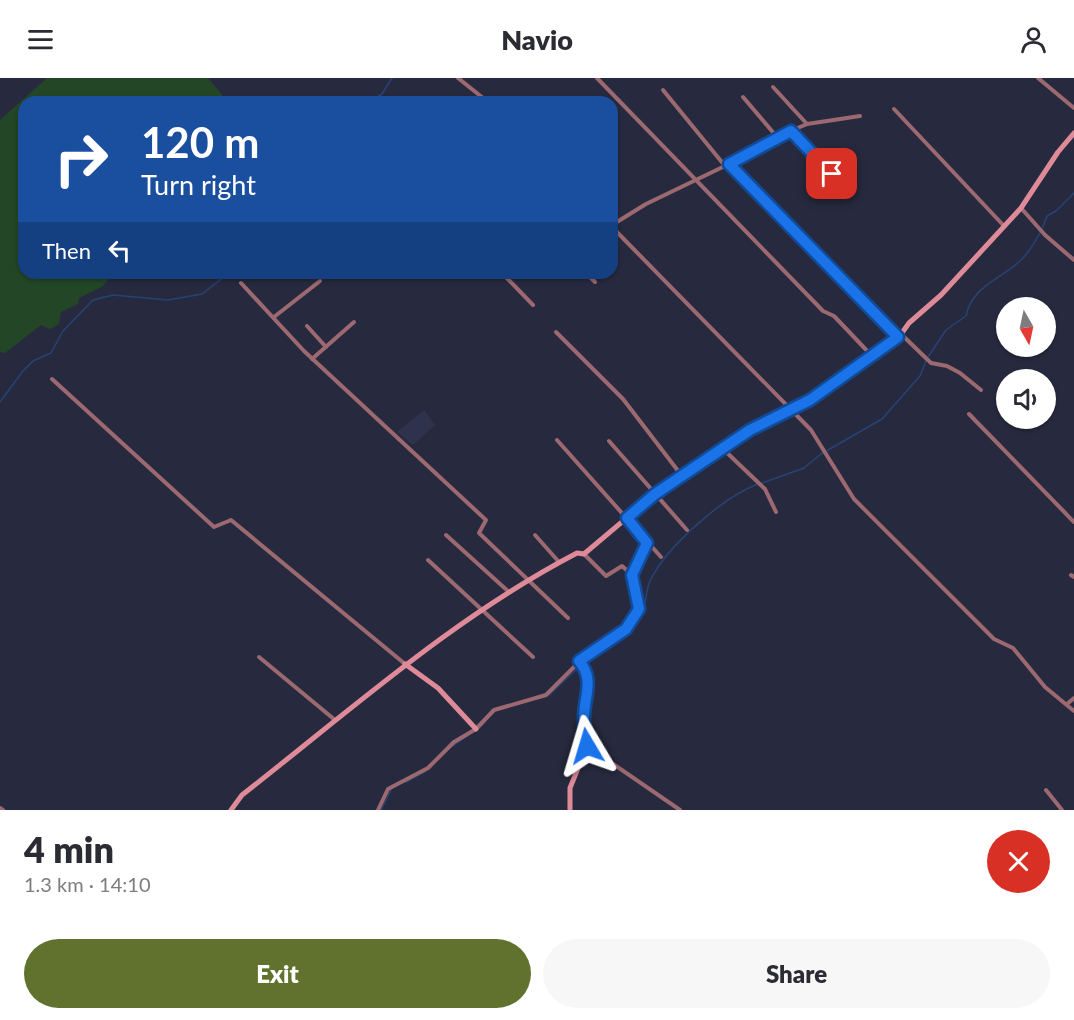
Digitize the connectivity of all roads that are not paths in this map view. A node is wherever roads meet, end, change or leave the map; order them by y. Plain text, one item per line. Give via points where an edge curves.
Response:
1 (458, 78) edge
2 (597, 78) edge
3 (1038, 78) edge
4 (773, 87) dead end
5 (663, 90) dead end
6 (480, 96) edge
7 (615, 96) edge
8 (743, 97) dead end
9 (618, 99) edge
10 (1074, 108) edge
11 (894, 109) dead end
12 (860, 116) dead end
13 (807, 124) junction
14 (791, 131) junction
15 (1074, 133) edge
16 (777, 137) junction
17 (727, 165) junction
18 (832, 174) dead end
19 (697, 178) junction
20 (1021, 208) junction
21 (618, 223) edge
22 (1005, 226) junction
23 (618, 232) edge
24 (1074, 260) edge
25 (508, 279) edge
26 (592, 279) edge
27 (320, 281) dead end
28 (595, 282) dead end
29 (241, 283) dead end
30 (533, 305) dead end
31 (274, 317) junction
32 (354, 322) dead end
33 (307, 326) dead end
34 (556, 332) dead end
35 (900, 336) junction
36 (326, 347) junction
37 (872, 356) junction
38 (312, 359) junction
39 (52, 379) dead end
40 (981, 390) dead end
41 (792, 409) junction
42 (969, 414) dead end
43 (557, 440) dead end
44 (609, 441) dead end
45 (722, 448) junction
46 (682, 476) junction
47 (655, 494) junction
48 (776, 512) dead end
49 (627, 518) junction
50 (1074, 522) edge
51 (687, 530) dead end
52 (446, 535) dead end
53 (535, 535) dead end
54 (647, 543) junction
55 (584, 554) junction
56 (661, 557) dead end
57 (428, 560) dead end
58 (559, 562) junction
59 (632, 575) junction
60 (530, 580) junction
61 (509, 592) junction
62 (483, 609) junction
63 (568, 618) dead end
64 (259, 657) dead end
65 (533, 657) dead end
66 (579, 661) junction
67 (405, 664) junction
68 (1074, 698) edge
69 (1067, 704) junction
70 (1074, 711) edge
71 (335, 720) junction
72 (476, 729) junction
73 (587, 746) junction
74 (1046, 790) dead end
75 (231, 810) edge
76 (378, 810) edge
77 (570, 810) edge
78 (681, 810) edge
79 (1062, 810) edge

1 - 6 street
2 - 7 street
3 - 10 street
4 - 13 street
5 - 17 street
8 - 16 street
9 - 19 street
11 - 22 street
12 - 13 street
13 - 14 street
14 - 16 street
14 - 18 street
15 - 20 street
16 - 17 street
17 - 19 street
17 - 35 street
19 - 21 street
19 - 37 street via 823,312 834,316
20 - 22 street
20 - 24 street
22 - 35 street via 941,295 909,322
23 - 41 street
25 - 30 street
26 - 28 street
27 - 31 street
29 - 31 street
31 - 38 street
32 - 36 street
33 - 36 street
34 - 46 street via 623,399
35 - 37 street
35 - 40 street via 932,363 960,373
36 - 38 street
37 - 41 street
38 - 60 street via 486,520 479,532
39 - 67 street via 214,527 231,520
41 - 45 street
41 - 69 street via 817,437 854,499 994,639 1013,648 1046,687
42 - 50 street
43 - 49 street
44 - 47 street
45 - 46 street
45 - 48 street via 765,489
46 - 47 street
47 - 49 street
47 - 51 street
49 - 54 street
49 - 55 street
52 - 61 street
53 - 58 street
54 - 56 street
54 - 59 street
55 - 58 street via 577,553
55 - 59 street via 606,576 622,566
57 - 62 street
58 - 60 street
59 - 66 street via 639,603 637,615 616,637
60 - 61 street
60 - 63 street
61 - 62 street
62 - 65 street
62 - 67 street
64 - 71 street
66 - 72 street via 546,694 494,710
66 - 73 street via 585,668 588,685 584,717
67 - 71 street
67 - 72 street via 438,688
68 - 69 street
69 - 70 street
71 - 75 street via 242,795
72 - 76 street via 454,742 420,773 393,786
73 - 77 street via 570,788
73 - 78 street
74 - 79 street

